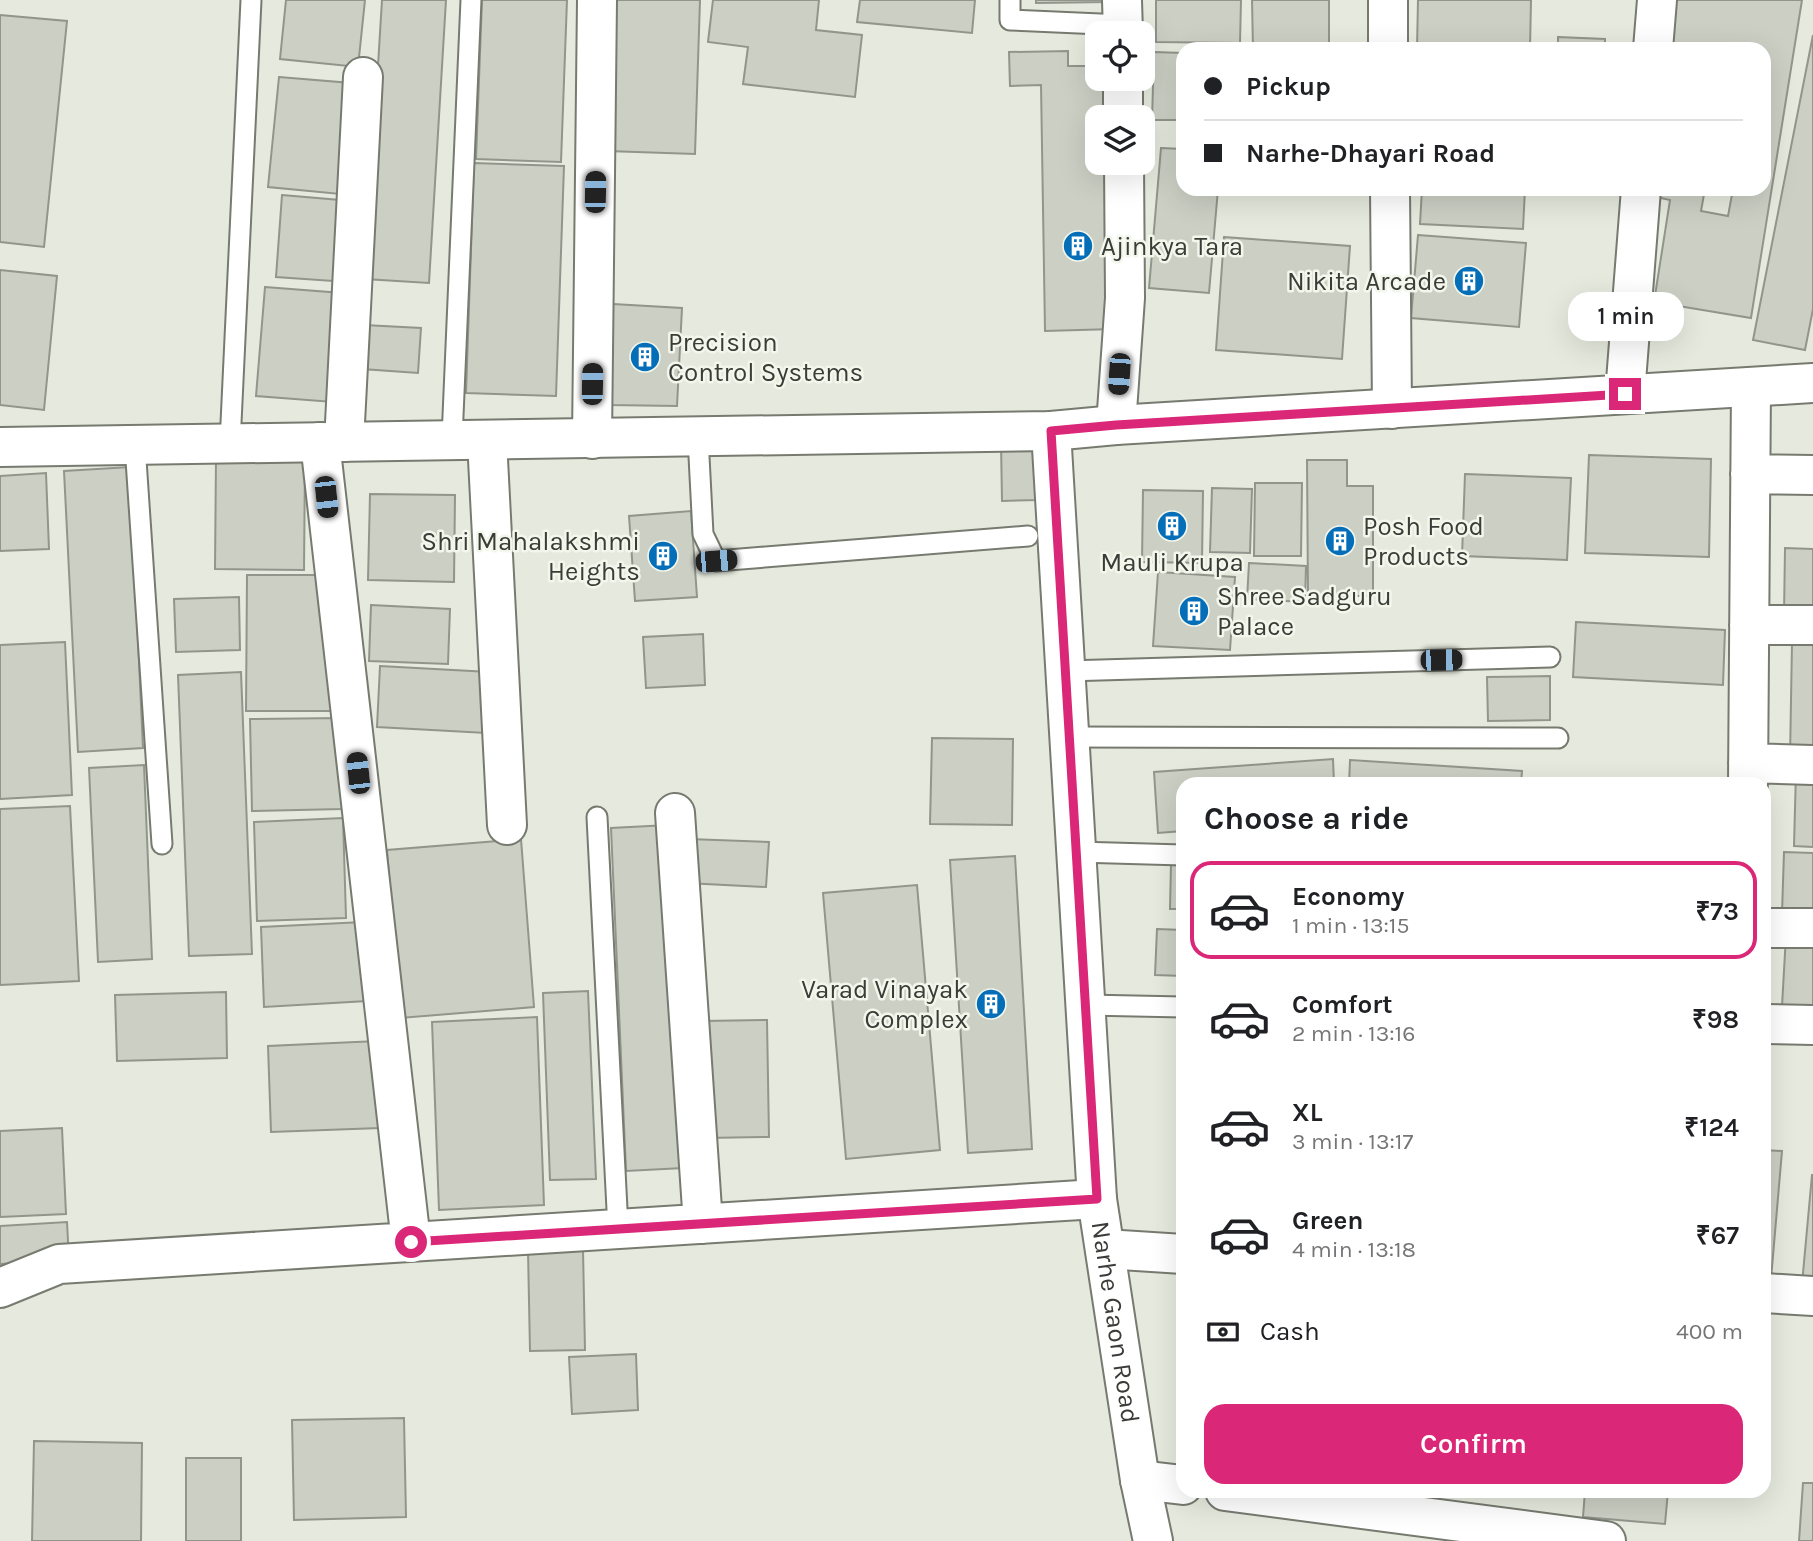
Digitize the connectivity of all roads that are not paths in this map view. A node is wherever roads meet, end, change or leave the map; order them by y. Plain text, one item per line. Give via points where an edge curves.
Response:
1 (251, 0) edge
2 (471, 0) edge
3 (597, 0) edge
4 (1010, 0) edge
5 (1388, 0) edge
6 (1657, 0) edge
7 (1123, 19) edge
8 (1388, 42) edge
9 (1654, 42) edge
10 (363, 77) dead end
11 (1124, 175) edge
12 (1390, 196) edge
13 (1641, 196) edge
14 (1813, 383) edge
15 (1751, 387) junction
16 (1625, 394) junction
17 (1392, 409) junction
18 (1116, 425) junction
19 (1051, 431) junction
20 (698, 437) junction
21 (592, 439) junction
22 (470, 440) junction
23 (332, 442) junction
24 (230, 444) junction
25 (135, 445) junction
26 (0, 447) edge
27 (1750, 474) junction
28 (1813, 475) edge
29 (1028, 536) dead end
30 (1749, 625) junction
31 (1813, 625) edge
32 (1550, 657) dead end
33 (1066, 671) junction
34 (1070, 737) junction
35 (1559, 738) dead end
36 (1813, 765) edge
37 (1748, 774) edge
38 (676, 813) dead end
39 (597, 817) dead end
40 (507, 825) dead end
41 (162, 844) dead end
42 (1077, 852) junction
43 (1176, 855) edge
44 (1771, 928) edge
45 (1813, 928) edge
46 (1086, 1005) junction
47 (1176, 1007) edge
48 (1771, 1024) edge
49 (1813, 1025) edge
50 (1097, 1199) junction
51 (704, 1224) junction
52 (618, 1229) junction
53 (411, 1242) junction
54 (1105, 1249) junction
55 (1176, 1254) edge
56 (0, 1288) edge
57 (1771, 1293) edge
58 (1813, 1296) edge
59 (1140, 1480) junction
60 (1176, 1485) edge
61 (1278, 1498) edge
62 (1153, 1541) edge
63 (1606, 1541) edge

1 - 24 lane
2 - 22 lane
3 - 21 street
4 - 7 lane via 1010,20
5 - 8 street
6 - 9 street
10 - 23 street
11 - 18 street via 1125,298
12 - 17 street
13 - 16 street
14 - 15 street
15 - 16 street
15 - 27 street
16 - 17 street
17 - 18 street
18 - 19 street
19 - 20 street
19 - 33 street, Narhe Gaon Road
20 - 21 street
20 - 29 lane via 703,534 716,561
21 - 22 street
22 - 23 street
22 - 40 street
23 - 24 street
23 - 53 street
24 - 25 street
25 - 26 street
25 - 41 lane
27 - 28 street
27 - 30 street
30 - 31 street
30 - 37 street
32 - 33 lane
33 - 34 street, Narhe Gaon Road
34 - 35 lane
34 - 42 street, Narhe Gaon Road
36 - 37 street
38 - 51 street
39 - 52 lane
42 - 43 lane
42 - 46 street, Narhe Gaon Road
44 - 45 street
46 - 47 lane
46 - 50 street, Narhe Gaon Road
48 - 49 street
50 - 51 street
50 - 54 street, Narhe Gaon Road
51 - 52 street
52 - 53 street
53 - 56 street via 59,1264
54 - 55 street
54 - 59 street, Narhe Gaon Road
57 - 58 street
59 - 60 street
59 - 62 street, Narhe Gaon Road
61 - 63 street

